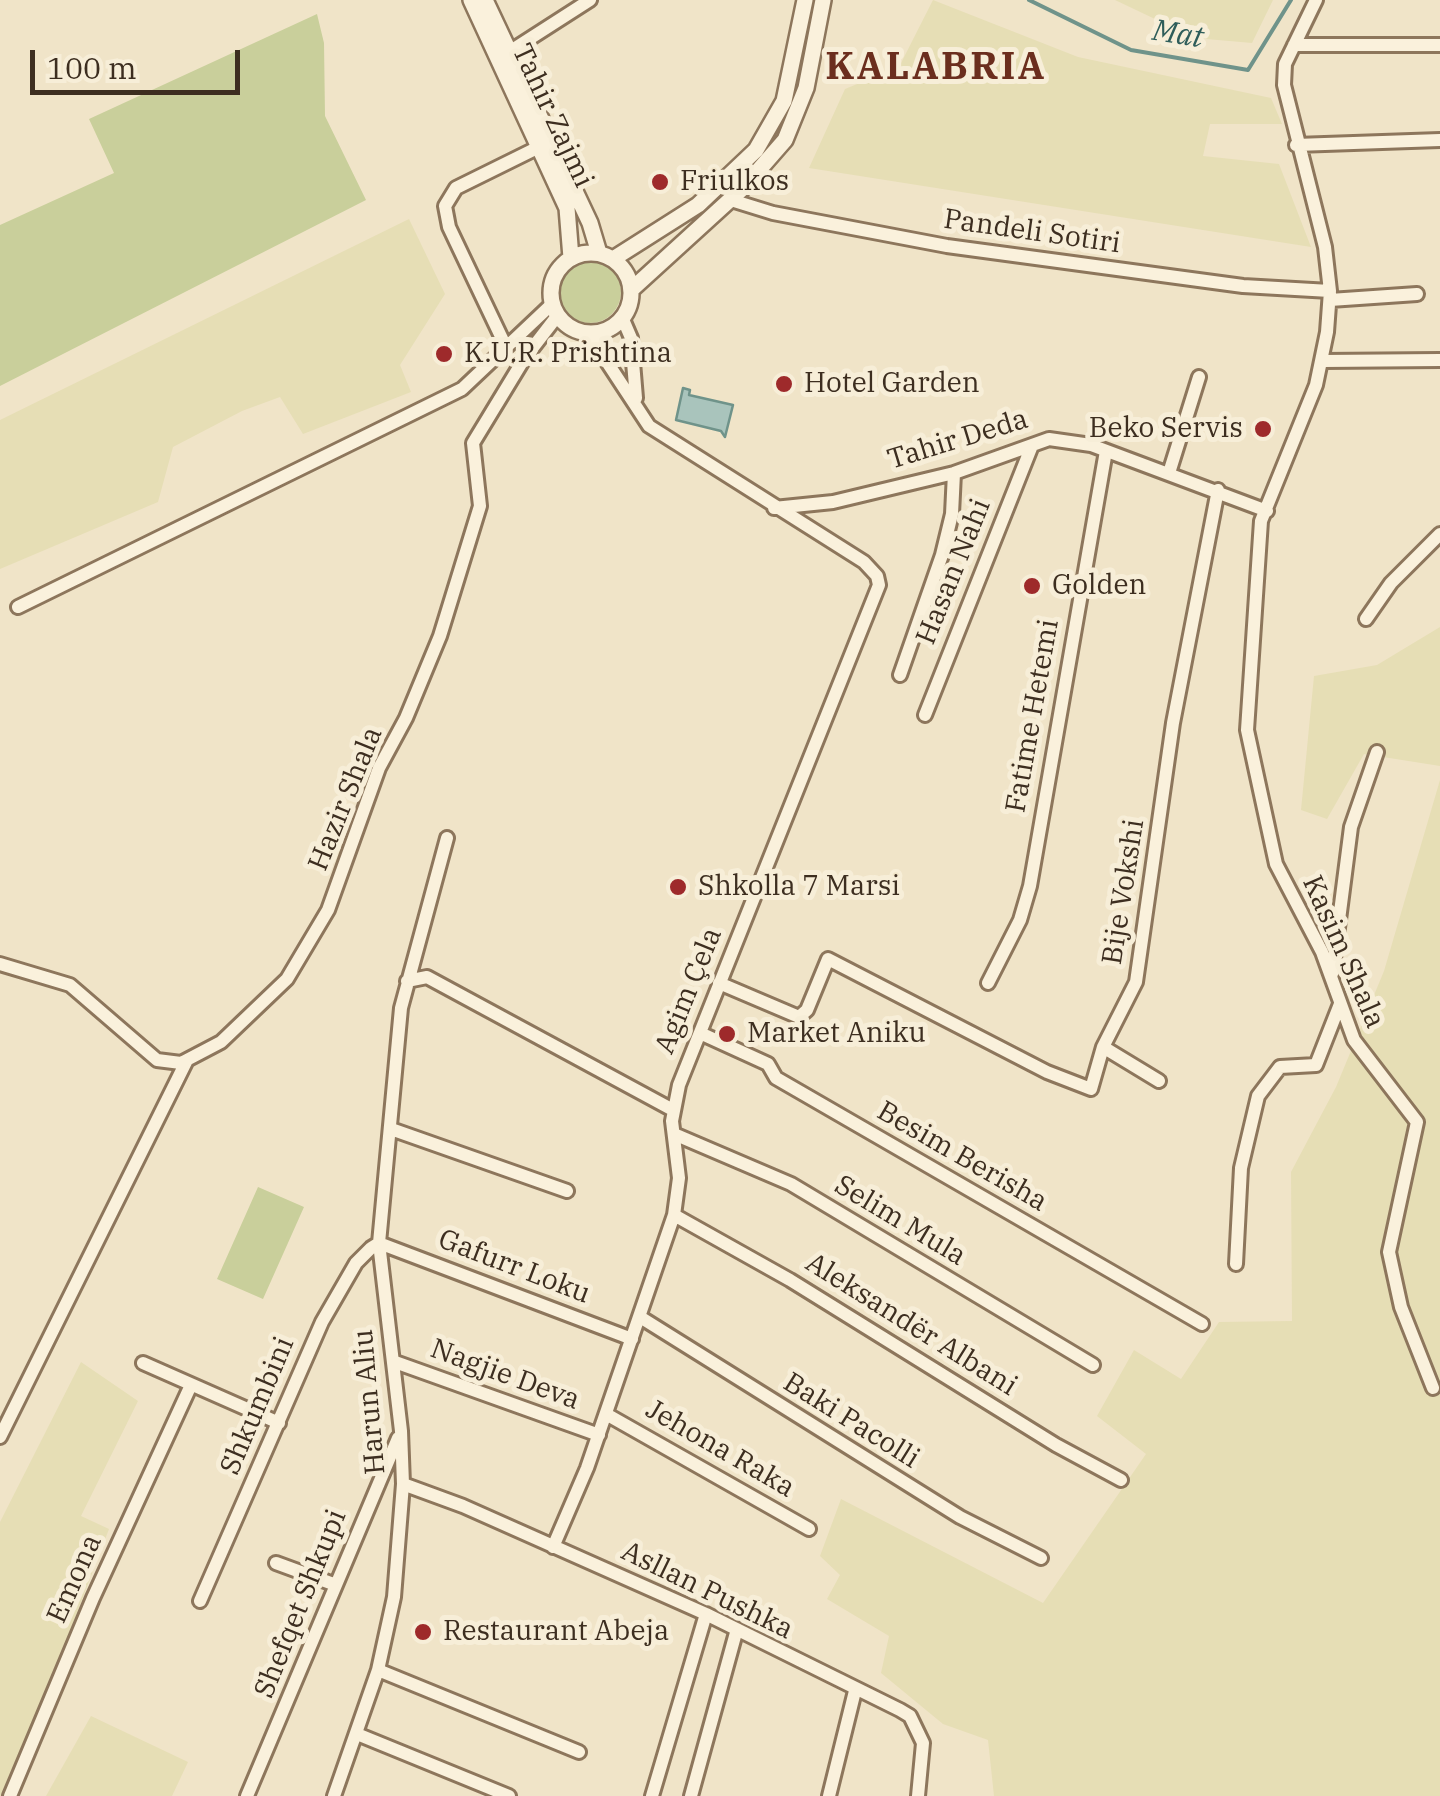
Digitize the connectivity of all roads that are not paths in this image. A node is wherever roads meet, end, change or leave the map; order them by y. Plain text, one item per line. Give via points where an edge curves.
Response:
1 (471, 0) edge
2 (485, 0) edge
3 (805, 0) edge
4 (823, 0) edge
5 (1316, 0) edge
6 (588, 1) edge
7 (1294, 44) junction
8 (1440, 45) edge
9 (509, 52) junction
10 (1440, 140) edge
11 (1296, 145) junction
12 (539, 147) junction
13 (731, 200) junction
14 (606, 256) junction
15 (571, 258) junction
16 (631, 290) junction
17 (1416, 294) dead end
18 (1330, 295) junction
19 (555, 310) junction
20 (622, 318) junction
21 (588, 332) junction
22 (506, 347) junction
23 (1440, 360) edge
24 (1323, 361) junction
25 (1198, 377) dead end
26 (638, 405) junction
27 (1031, 448) junction
28 (1106, 450) junction
29 (954, 473) junction
30 (1169, 473) junction
31 (1218, 490) junction
32 (774, 508) junction
33 (1267, 510) junction
34 (1440, 534) edge
35 (18, 606) dead end
36 (1366, 619) dead end
37 (900, 675) dead end
38 (925, 715) dead end
39 (1377, 752) dead end
40 (447, 838) dead end
41 (0, 964) edge
42 (1332, 976) junction
43 (407, 981) junction
44 (718, 983) junction
45 (988, 983) dead end
46 (1340, 1004) junction
47 (700, 1034) junction
48 (1103, 1047) junction
49 (187, 1060) junction
50 (1159, 1080) dead end
51 (673, 1110) junction
52 (391, 1128) junction
53 (674, 1134) junction
54 (567, 1191) dead end
55 (674, 1216) junction
56 (379, 1243) junction
57 (1236, 1264) dead end
58 (640, 1318) junction
59 (1202, 1324) dead end
60 (632, 1338) junction
61 (395, 1362) junction
62 (142, 1363) dead end
63 (1093, 1364) dead end
64 (191, 1385) junction
65 (1433, 1388) dead end
66 (606, 1414) junction
67 (279, 1423) junction
68 (401, 1431) junction
69 (599, 1434) junction
70 (0, 1438) edge
71 (1121, 1480) dead end
72 (402, 1484) junction
73 (809, 1529) dead end
74 (554, 1547) junction
75 (1041, 1558) dead end
76 (276, 1563) dead end
77 (336, 1585) junction
78 (200, 1601) dead end
79 (706, 1614) junction
80 (737, 1630) junction
81 (378, 1670) junction
82 (854, 1691) junction
83 (358, 1734) junction
84 (579, 1752) dead end
85 (10, 1796) edge
86 (248, 1796) edge
87 (334, 1796) edge
88 (509, 1796) edge
89 (652, 1796) edge
90 (691, 1796) edge
91 (829, 1796) edge
92 (918, 1796) edge

1 - 12 street, Tahir Zajmi
2 - 9 street, Tahir Zajmi
3 - 14 street via 784,101 756,150 698,205
4 - 13 street via 794,122
5 - 7 street, Kasim Shala
6 - 9 street
7 - 8 street
7 - 11 street, Kasim Shala via 1284,84
9 - 14 street, Tahir Zajmi
10 - 11 street
11 - 18 street, Kasim Shala via 1320,224
12 - 15 street, Tahir Zajmi via 567,208
12 - 22 street via 456,188 444,206
13 - 16 street
13 - 18 street, Pandeli Sotiri via 947,246
14 - 15 street
14 - 16 street via 626,273
15 - 19 street via 553,279
16 - 20 street
17 - 18 street, Pandeli Sotiri
18 - 24 street, Kasim Shala
19 - 21 street via 572,328
19 - 22 street
19 - 49 street, Hazir Shala via 473,443 480,506 440,636 379,768 328,910 287,979 221,1042
20 - 21 street
20 - 26 street via 631,338
21 - 26 street, Agim Çela
22 - 35 street via 462,389
23 - 24 street
24 - 33 street, Kasim Shala
25 - 30 street
26 - 32 street, Agim Çela via 652,429
27 - 28 street, Tahir Deda via 1049,439
27 - 29 street, Tahir Deda
27 - 38 street, Hasan Nahi
28 - 30 street, Tahir Deda
28 - 45 street, Fatime Hetemi via 1030,886
29 - 32 street, Tahir Deda via 833,502
29 - 37 street via 942,554
30 - 31 street, Tahir Deda
31 - 33 street, Tahir Deda
31 - 48 street, Bije Vokshi via 1173,723 1136,982
32 - 44 street, Agim Çela via 864,562 879,585
33 - 42 street, Kasim Shala via 1258,538 1249,746 1276,864
34 - 36 street
39 - 42 street via 1351,827
40 - 43 street, Harun Aliu
41 - 49 street via 70,985 157,1060
42 - 46 street, Kasim Shala
43 - 51 street via 427,976
43 - 52 street, Harun Aliu
44 - 47 street, Agim Çela
44 - 48 street, Bije Vokshi via 798,1017 828,959 1091,1089
46 - 57 street via 1316,1066 1280,1067 1258,1096 1240,1168
46 - 65 street, Kasim Shala via 1364,1058 1417,1122 1389,1252 1401,1307
47 - 51 street, Agim Çela
47 - 59 street, Besim Berisha via 768,1064 776,1078
48 - 50 street
49 - 70 street
51 - 53 street, Agim Çela
52 - 54 street
52 - 56 street, Harun Aliu
53 - 55 street, Agim Çela
53 - 63 street, Selim Mula via 791,1184
55 - 58 street, Agim Çela
55 - 71 street, Aleksandër Albani
56 - 60 street, Gafurr Loku
56 - 61 street, Harun Aliu
56 - 67 street, Shkumbini via 356,1263 322,1322
58 - 60 street, Agim Çela
58 - 75 street, Baki Pacolli via 960,1517
60 - 66 street, Agim Çela
61 - 68 street, Harun Aliu
61 - 69 street, Nagjie Deva
62 - 64 street
64 - 67 street
64 - 85 street, Emona
66 - 69 street, Agim Çela
66 - 73 street, Jehona Raka
67 - 78 street, Shkumbini
68 - 72 street, Harun Aliu
68 - 77 street, Shefqet Shkupi
69 - 74 street, Agim Çela
72 - 74 street, Asllan Pushka
72 - 81 street, Harun Aliu via 394,1597
74 - 79 street, Asllan Pushka
76 - 77 street
77 - 86 street, Shefqet Shkupi
79 - 80 street, Asllan Pushka
79 - 89 street
80 - 82 street, Asllan Pushka
80 - 90 street
81 - 83 street, Harun Aliu
81 - 84 street
82 - 91 street
82 - 92 street, Asllan Pushka via 900,1710 918,1729
83 - 87 street, Harun Aliu
83 - 88 street

